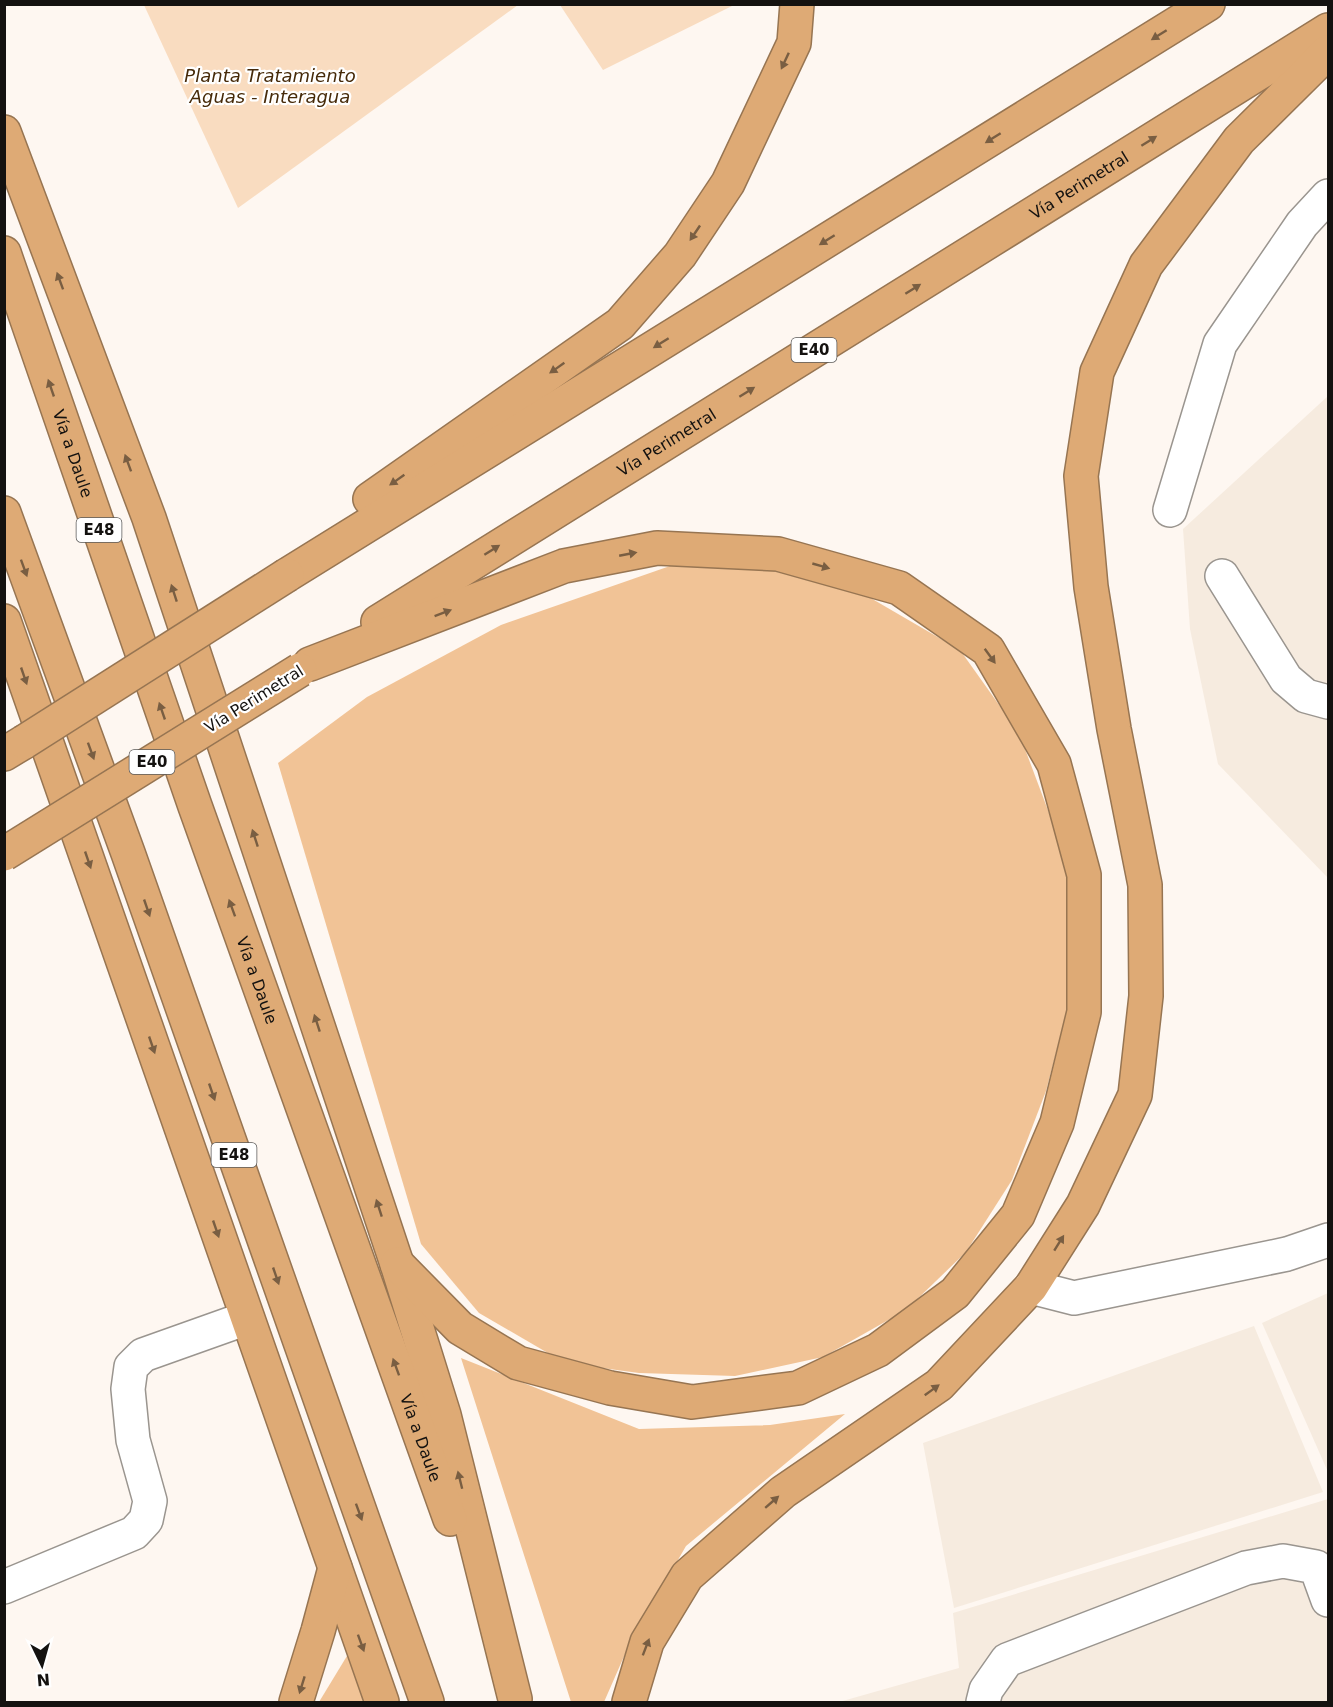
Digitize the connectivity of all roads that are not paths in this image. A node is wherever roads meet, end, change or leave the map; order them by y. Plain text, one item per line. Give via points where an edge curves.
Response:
1 (797, 4) edge
2 (1209, 4) edge
3 (1329, 30) edge
4 (1329, 52) edge
5 (4, 132) edge
6 (1329, 196) edge
7 (4, 253) edge
8 (1170, 510) dead end
9 (4, 513) edge
10 (300, 567) junction
11 (1222, 576) dead end
12 (4, 621) edge
13 (305, 667) junction
14 (1329, 702) edge
15 (4, 754) edge
16 (4, 854) edge
17 (1329, 1240) edge
18 (397, 1264) junction
19 (1031, 1287) junction
20 (247, 1318) junction
21 (335, 1568) junction
22 (4, 1587) edge
23 (1329, 1600) edge
24 (407, 1645) junction
25 (515, 1701) edge
26 (296, 1702) edge
27 (382, 1702) edge
28 (427, 1702) edge
29 (629, 1702) edge
30 (983, 1702) edge

1 -> 10 highway via 794,43 728,183 680,255 620,324 333,525
2 -> 10 highway
13 -> 3 highway, Vía Perimetral / E40
19 -> 4 highway via 1083,1205 1135,1095 1146,996 1145,885 1090,587 1081,476 1097,372 1146,265 1239,140
18 -> 5 highway via 149,518
6 - 8 lane via 1302,224 1220,344
25 -> 7 highway, Vía a Daule / E48 via 195,806
9 -> 24 highway, E48
10 - 15 highway, bridge
11 - 14 lane via 1286,679 1306,696
12 -> 20 highway
13 - 16 highway, Vía Perimetral / E40, bridge
13 -> 18 highway via 564,566 657,548 778,554 899,588 988,650 1054,764 1084,875 1084,1012 1058,1123 1018,1215 955,1293 878,1350 798,1388 692,1402 610,1388 518,1363 460,1328
17 - 19 lane via 1287,1254 1074,1298
25 -> 18 highway via 444,1415
29 -> 19 highway via 647,1642 687,1576 783,1492 939,1385
20 - 21 highway
20 - 22 lane via 143,1355 131,1367 128,1389 133,1440 150,1501 146,1520 134,1533
21 - 24 highway
21 -> 26 highway
21 -> 27 highway
23 - 30 lane via 1316,1567 1283,1561 1246,1568 1007,1660 986,1690
24 - 28 highway, E48

